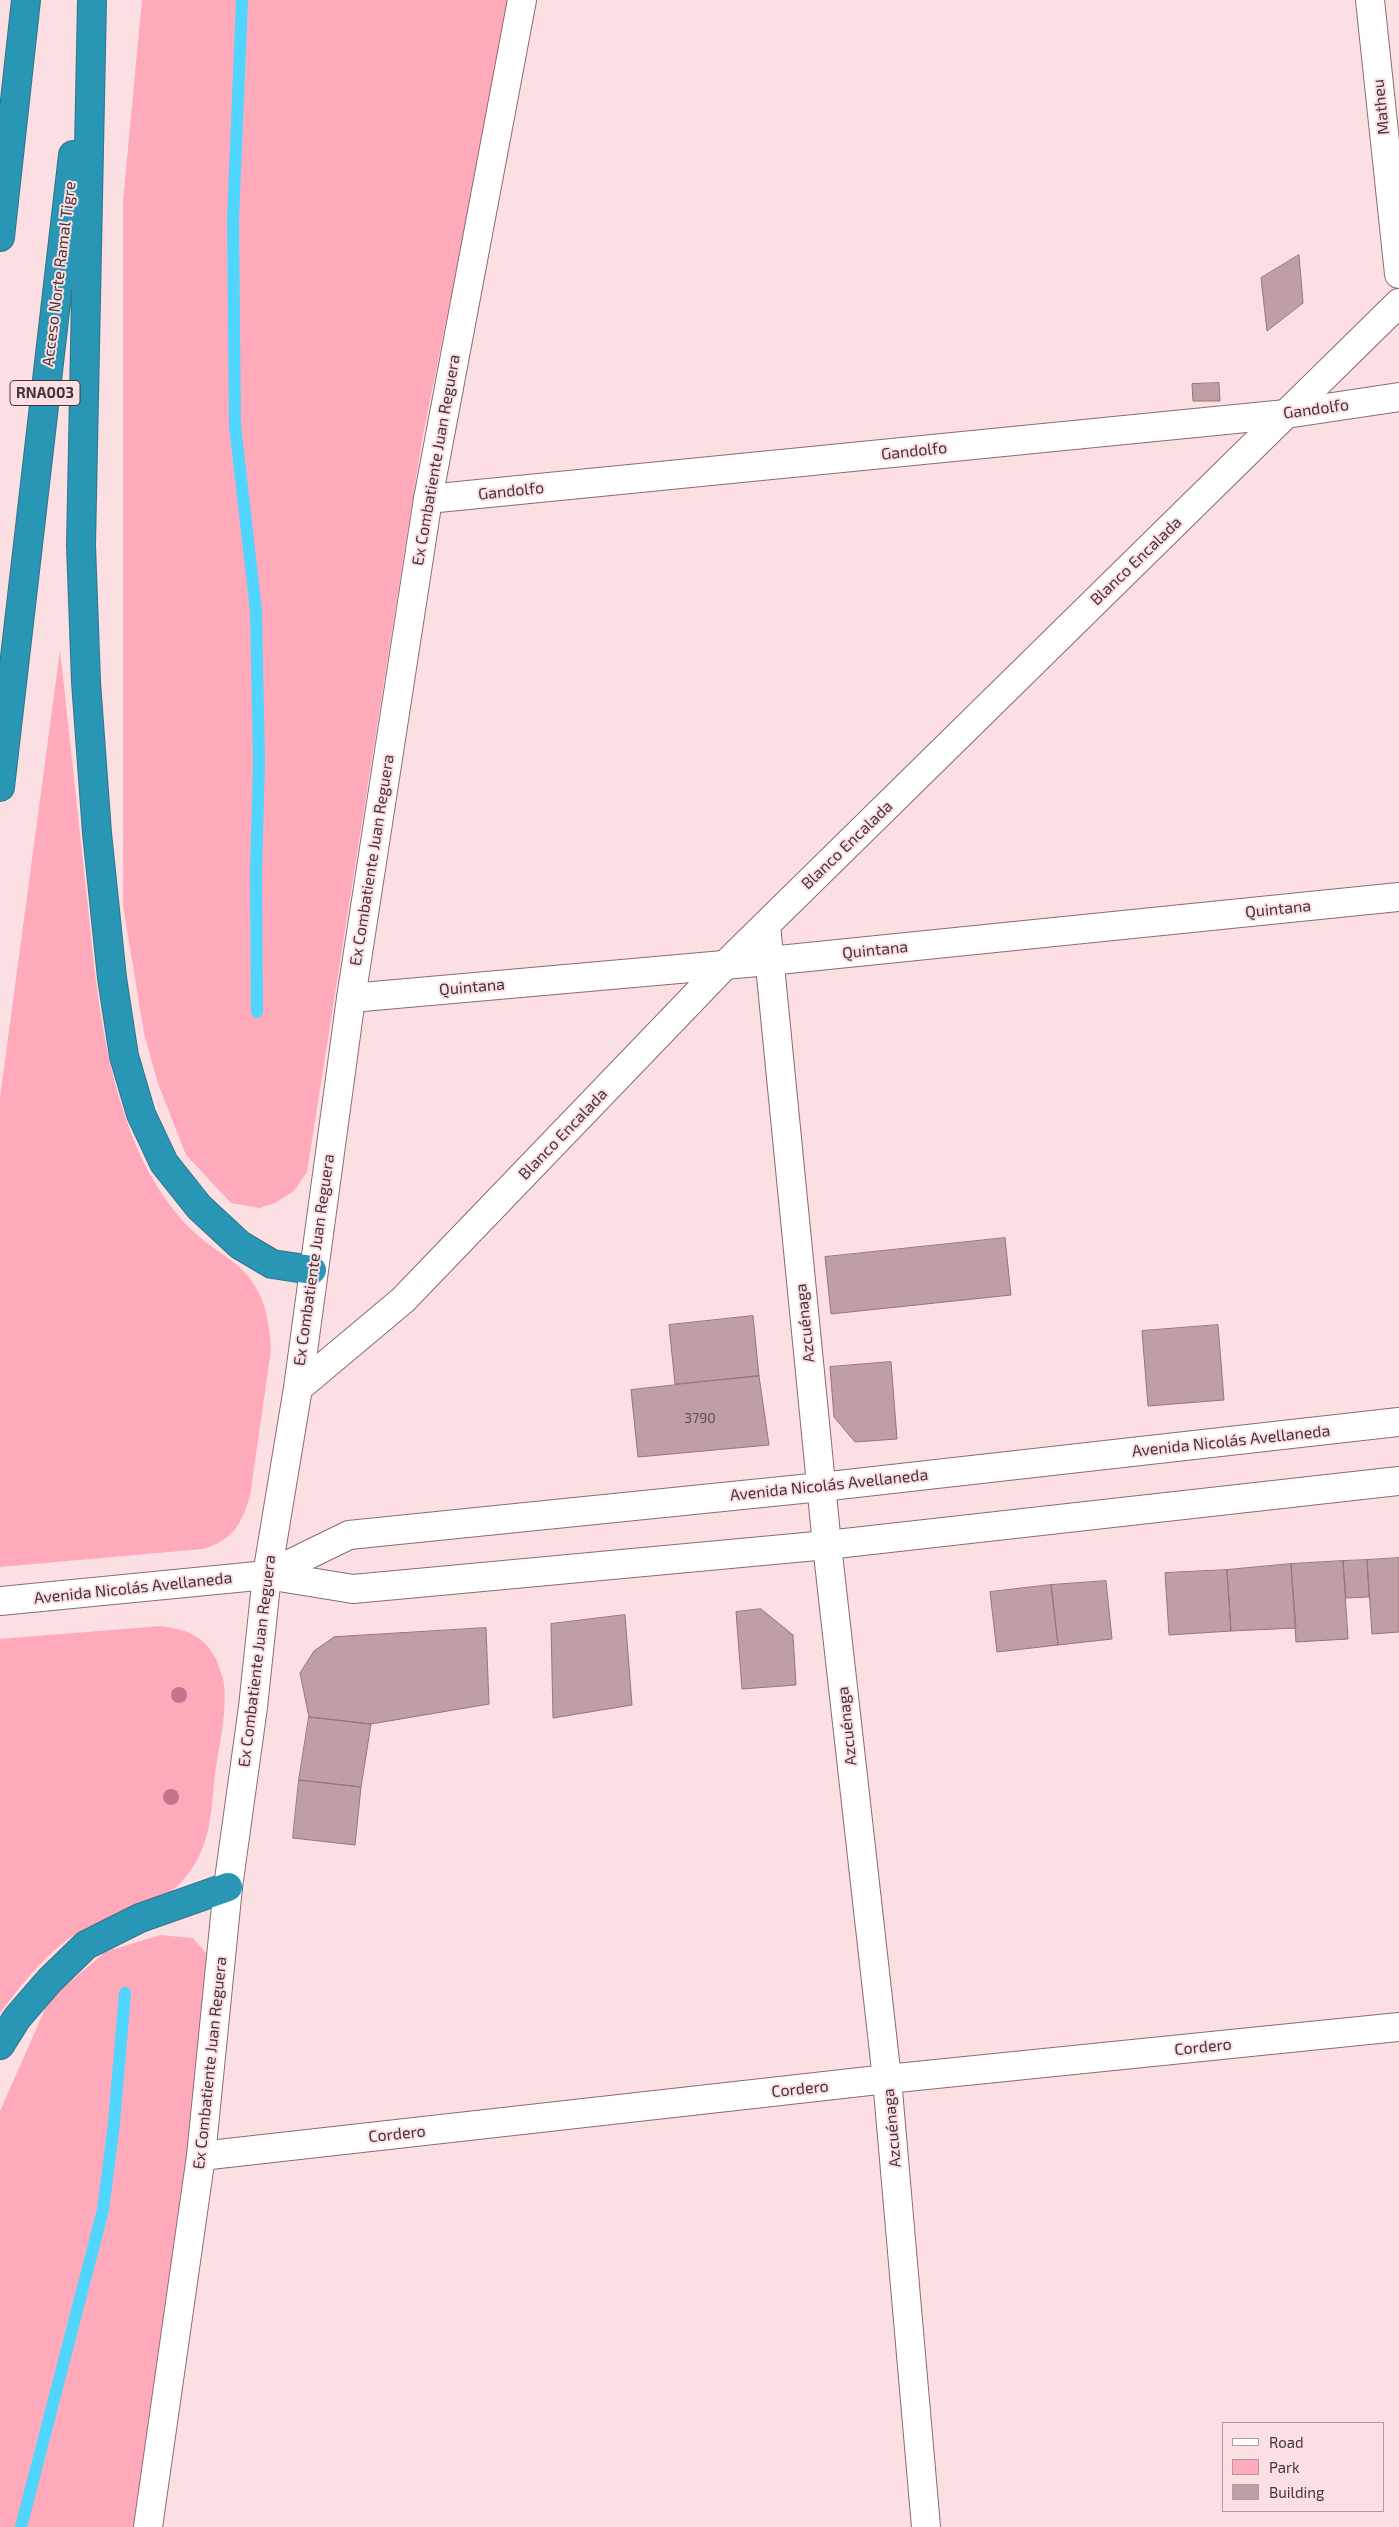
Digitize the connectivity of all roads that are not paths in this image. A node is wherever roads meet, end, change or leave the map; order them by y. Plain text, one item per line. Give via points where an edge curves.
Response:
1 (25, 0) edge
2 (92, 0) edge
3 (522, 0) edge
4 (1370, 0) edge
5 (0, 132) edge
6 (0, 237) edge
7 (1399, 274) edge
8 (1399, 303) edge
9 (1399, 397) edge
10 (1286, 414) junction
11 (428, 500) junction
12 (0, 787) edge
13 (1399, 897) edge
14 (766, 925) junction
15 (769, 961) junction
16 (727, 964) junction
17 (351, 998) junction
18 (312, 1270) junction
19 (298, 1388) junction
20 (1399, 1422) edge
21 (1399, 1481) edge
22 (821, 1487) junction
23 (826, 1545) junction
24 (267, 1575) junction
25 (0, 1601) edge
26 (228, 1887) junction
27 (1399, 2027) edge
28 (0, 2045) edge
29 (887, 2079) junction
30 (201, 2156) junction
31 (148, 2527) edge
32 (926, 2527) edge

1 - 5 highway
1 - 6 highway
2 - 12 highway, Acceso Norte Ramal Tigre / RNA003
2 - 18 highway via 81,545 86,682 97,833 112,978 124,1056 141,1114 164,1164 199,1207 240,1245 272,1264
3 - 11 street, Ex Combatiente Juan Reguera
4 - 7 street, Matheu
8 - 10 street, Blanco Encalada
9 - 10 street, Gandolfo
10 - 11 street, Gandolfo
10 - 14 street, Blanco Encalada
11 - 17 street, Ex Combatiente Juan Reguera
13 - 15 street, Quintana
14 - 15 street, Azcuénaga
14 - 16 street, Blanco Encalada
15 - 16 street, Quintana
15 - 22 street, Azcuénaga
16 - 17 street, Quintana
16 - 19 street, Blanco Encalada via 403,1300
17 - 18 street, Ex Combatiente Juan Reguera
18 - 19 street, Ex Combatiente Juan Reguera
19 - 24 street, Ex Combatiente Juan Reguera
20 - 22 street, Avenida Nicolás Avellaneda
21 - 23 street, Avenida Nicolás Avellaneda
22 - 23 street, Azcuénaga
22 - 24 street, Avenida Nicolás Avellaneda via 349,1535
23 - 24 street, Avenida Nicolás Avellaneda via 353,1589
23 - 29 street, Azcuénaga
24 - 25 street, Avenida Nicolás Avellaneda
24 - 26 street, Ex Combatiente Juan Reguera
26 - 28 highway via 140,1918 86,1945 49,1981
26 - 30 street, Ex Combatiente Juan Reguera
27 - 29 street, Cordero
29 - 30 street, Cordero
29 - 32 street, Azcuénaga
30 - 31 street, Ex Combatiente Juan Reguera

